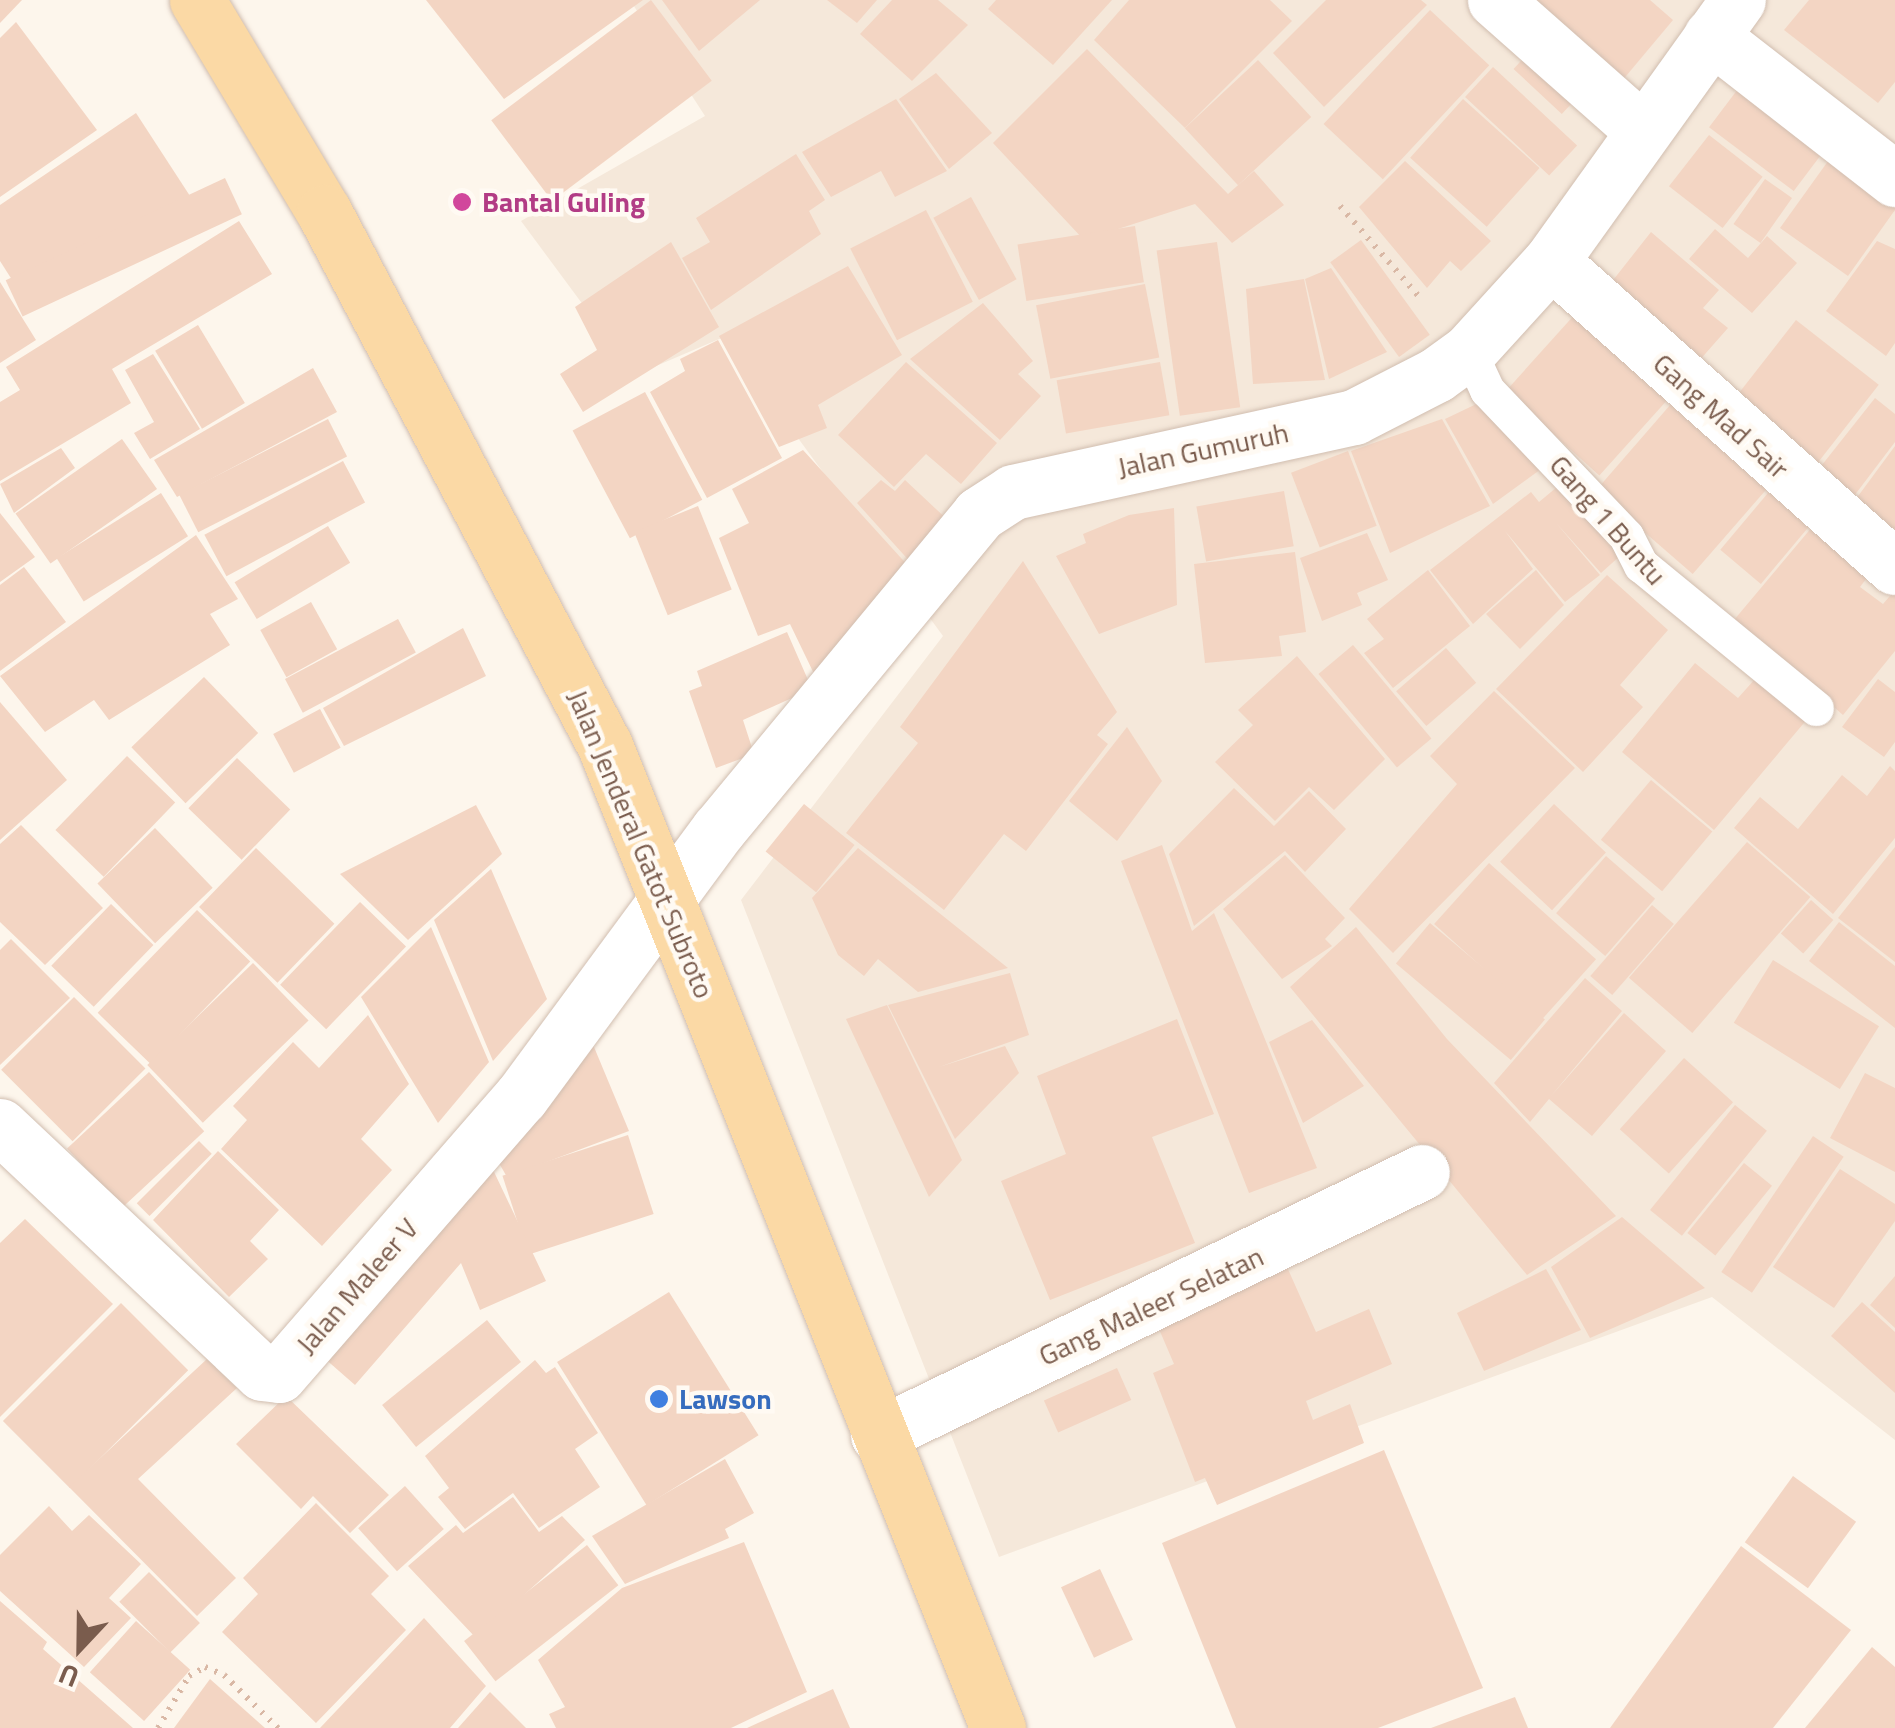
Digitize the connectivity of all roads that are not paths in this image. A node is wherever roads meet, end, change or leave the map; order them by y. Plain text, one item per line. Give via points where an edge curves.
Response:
1 (198, 0) edge
2 (1495, 0) edge
3 (1724, 18) edge
4 (1641, 129) junction
5 (1895, 179) edge
6 (1550, 260) junction
7 (1468, 351) junction
8 (1895, 567) edge
9 (1816, 708) dead end
10 (667, 899) junction
11 (0, 1126) edge
12 (1422, 1172) dead end
13 (878, 1436) junction
14 (998, 1728) edge

1 - 10 main road, Jalan Jenderal Gatot Subroto via 324,212 596,728
2 - 4 street
3 - 4 street, Jalan Gumuruh
3 - 5 street
4 - 6 street, Jalan Gumuruh
6 - 7 street, Jalan Gumuruh
6 - 8 street, Gang Mad Sair
7 - 9 lane, Gang 1 Buntu via 1487,390 1626,536 1641,566
7 - 10 street, Jalan Gumuruh via 1354,416 1013,492 979,514
10 - 11 street, Jalan Maleer V via 521,1097 279,1375 262,1372
10 - 13 main road, Jalan Jenderal Gatot Subroto
12 - 13 street, Gang Maleer Selatan
13 - 14 main road, Jalan Jenderal Gatot Subroto

